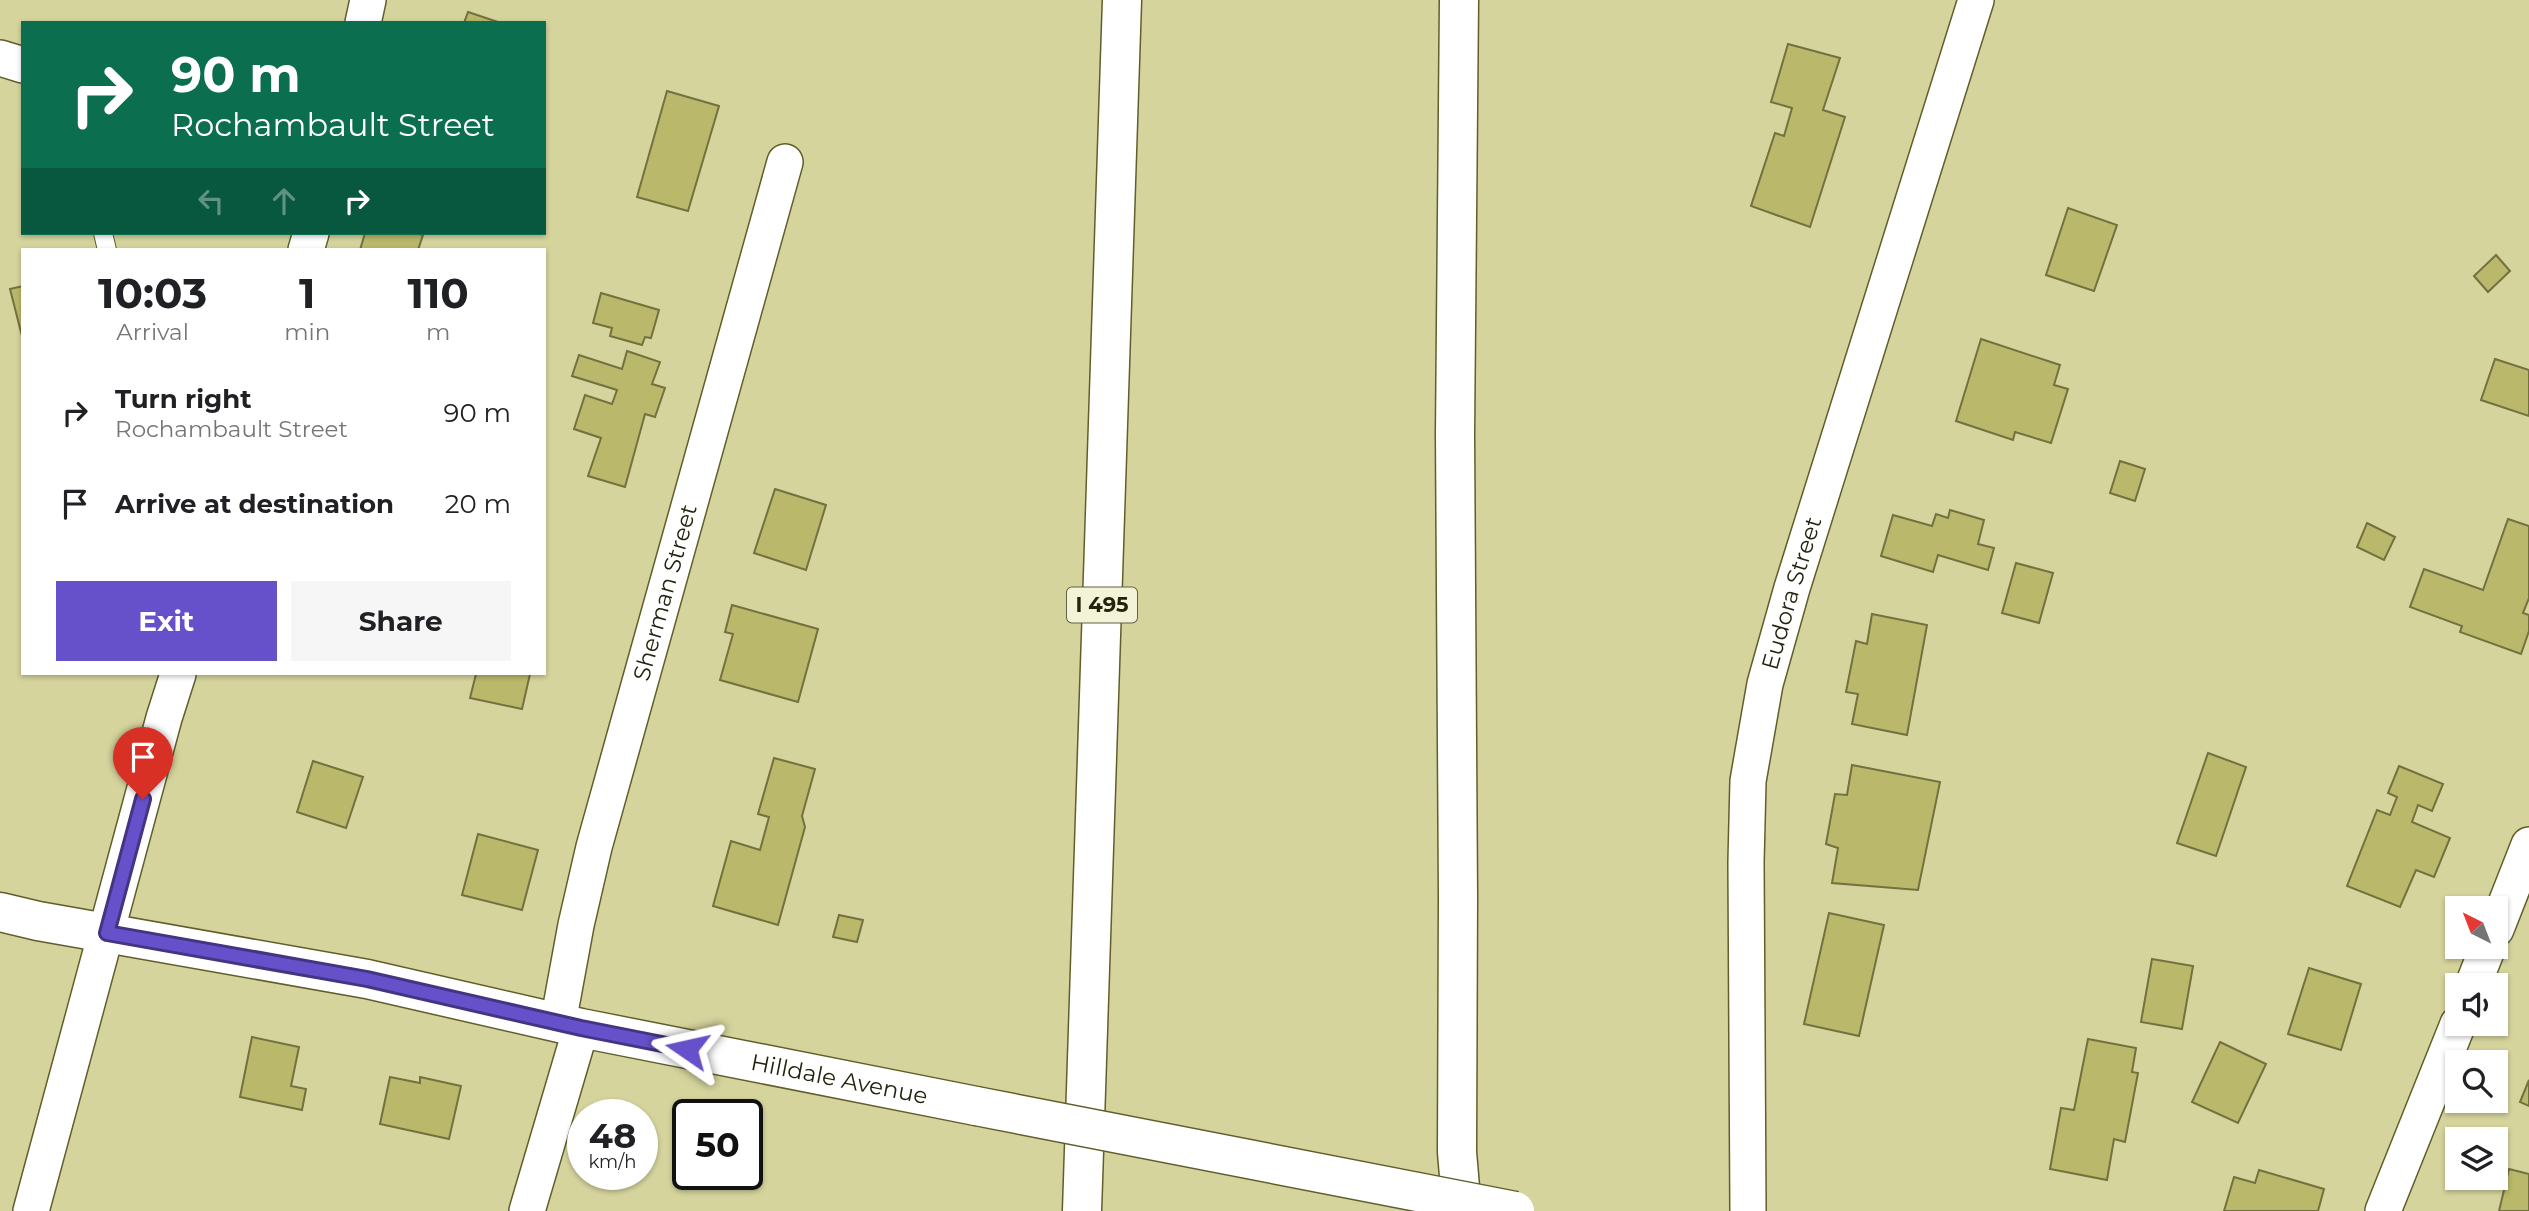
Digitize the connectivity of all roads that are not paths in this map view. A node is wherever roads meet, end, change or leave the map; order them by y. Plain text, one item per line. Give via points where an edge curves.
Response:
1 (368, 0) edge
2 (1122, 0) edge
3 (1459, 0) edge
4 (1976, 0) edge
5 (363, 21) edge
6 (0, 58) edge
7 (21, 64) edge
8 (785, 162) dead end
9 (178, 675) edge
10 (2529, 845) edge
11 (2508, 898) edge
12 (0, 912) edge
13 (107, 933) junction
14 (569, 1026) junction
15 (2453, 1036) edge
16 (31, 1211) edge
17 (527, 1211) edge
18 (1082, 1211) edge
19 (1462, 1211) edge
20 (1515, 1211) edge
21 (1748, 1211) edge
22 (2384, 1211) edge

1 - 5 street
2 - 18 main road, I 495
3 - 19 main road via 1455,434 1457,1152
4 - 21 street, Eudora Street via 1765,684 1748,781
6 - 7 street
8 - 14 street, Sherman Street via 594,847 576,925
9 - 13 street
10 - 11 street
12 - 13 main road, Hilldale Avenue
13 - 14 main road, Hilldale Avenue via 367,979
13 - 16 street
14 - 17 street, Sherman Street
14 - 20 main road, Hilldale Avenue, bridge
15 - 22 street

